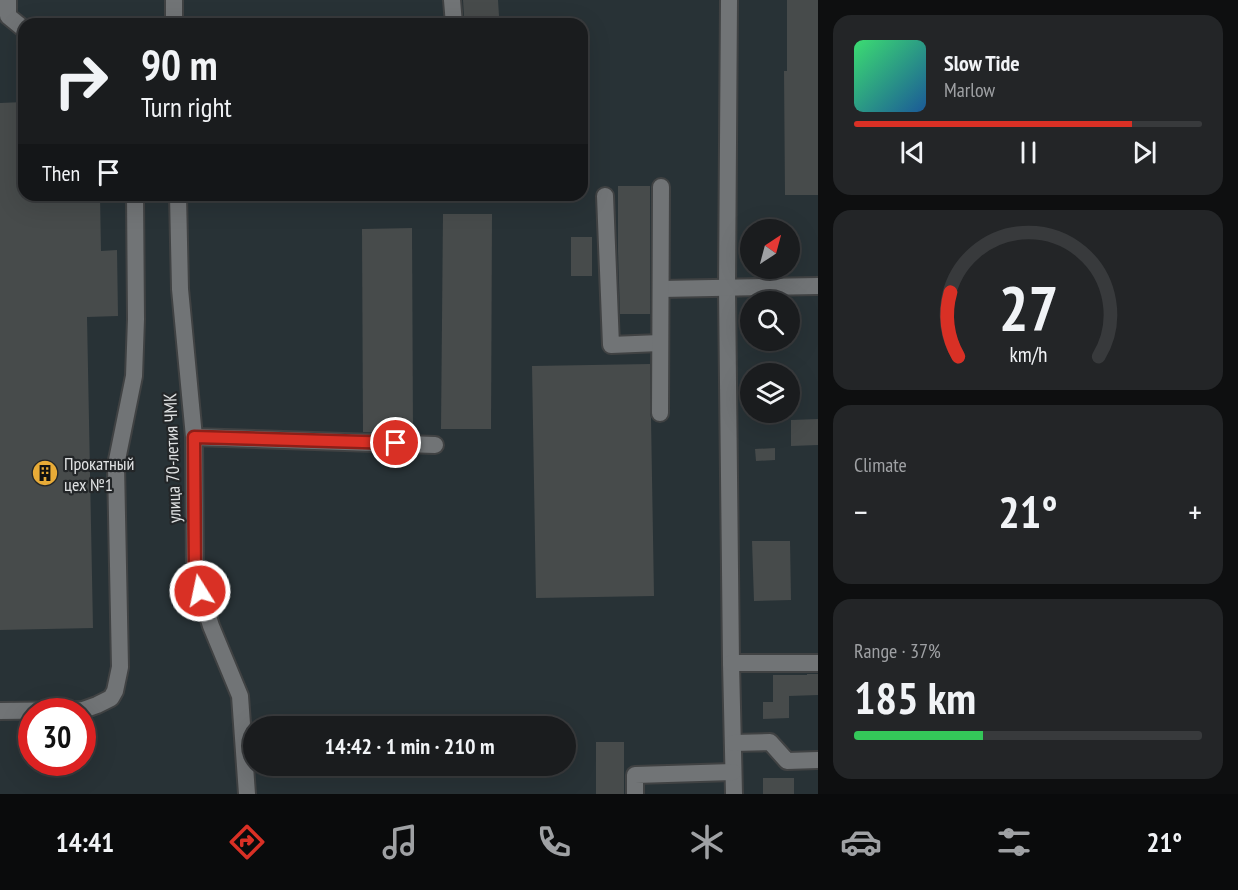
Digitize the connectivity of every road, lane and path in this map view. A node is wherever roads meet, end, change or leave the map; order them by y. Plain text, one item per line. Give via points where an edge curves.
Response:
1 (8, 0) edge
2 (174, 0) edge
3 (452, 0) edge
4 (729, 0) edge
5 (174, 18) edge
6 (454, 18) edge
7 (18, 24) edge
8 (661, 187) dead end
9 (605, 196) dead end
10 (135, 201) edge
11 (178, 201) edge
12 (818, 286) edge
13 (661, 289) junction
14 (727, 289) junction
15 (660, 343) junction
16 (660, 413) dead end
17 (194, 437) junction
18 (435, 444) dead end
19 (731, 663) junction
20 (818, 663) edge
21 (0, 711) edge
22 (733, 744) junction
23 (818, 760) edge
24 (733, 772) junction
25 (247, 794) edge
26 (635, 794) edge
27 (734, 794) edge

1 - 7 street via 8,16
2 - 5 street
3 - 6 street
4 - 14 street
8 - 13 street
9 - 15 street via 611,345
10 - 21 street via 134,376 116,465 120,667 115,691 111,698 83,710
11 - 17 street, улица 70-летия ЧМК via 180,289
12 - 14 street
13 - 14 street
13 - 15 street
14 - 19 street
15 - 16 street
17 - 18 street
17 - 25 street, улица 70-летия ЧМК via 195,574 240,696
19 - 20 street
19 - 22 street
22 - 23 street via 770,742 787,761
22 - 24 street
24 - 26 street via 635,775
24 - 27 street

